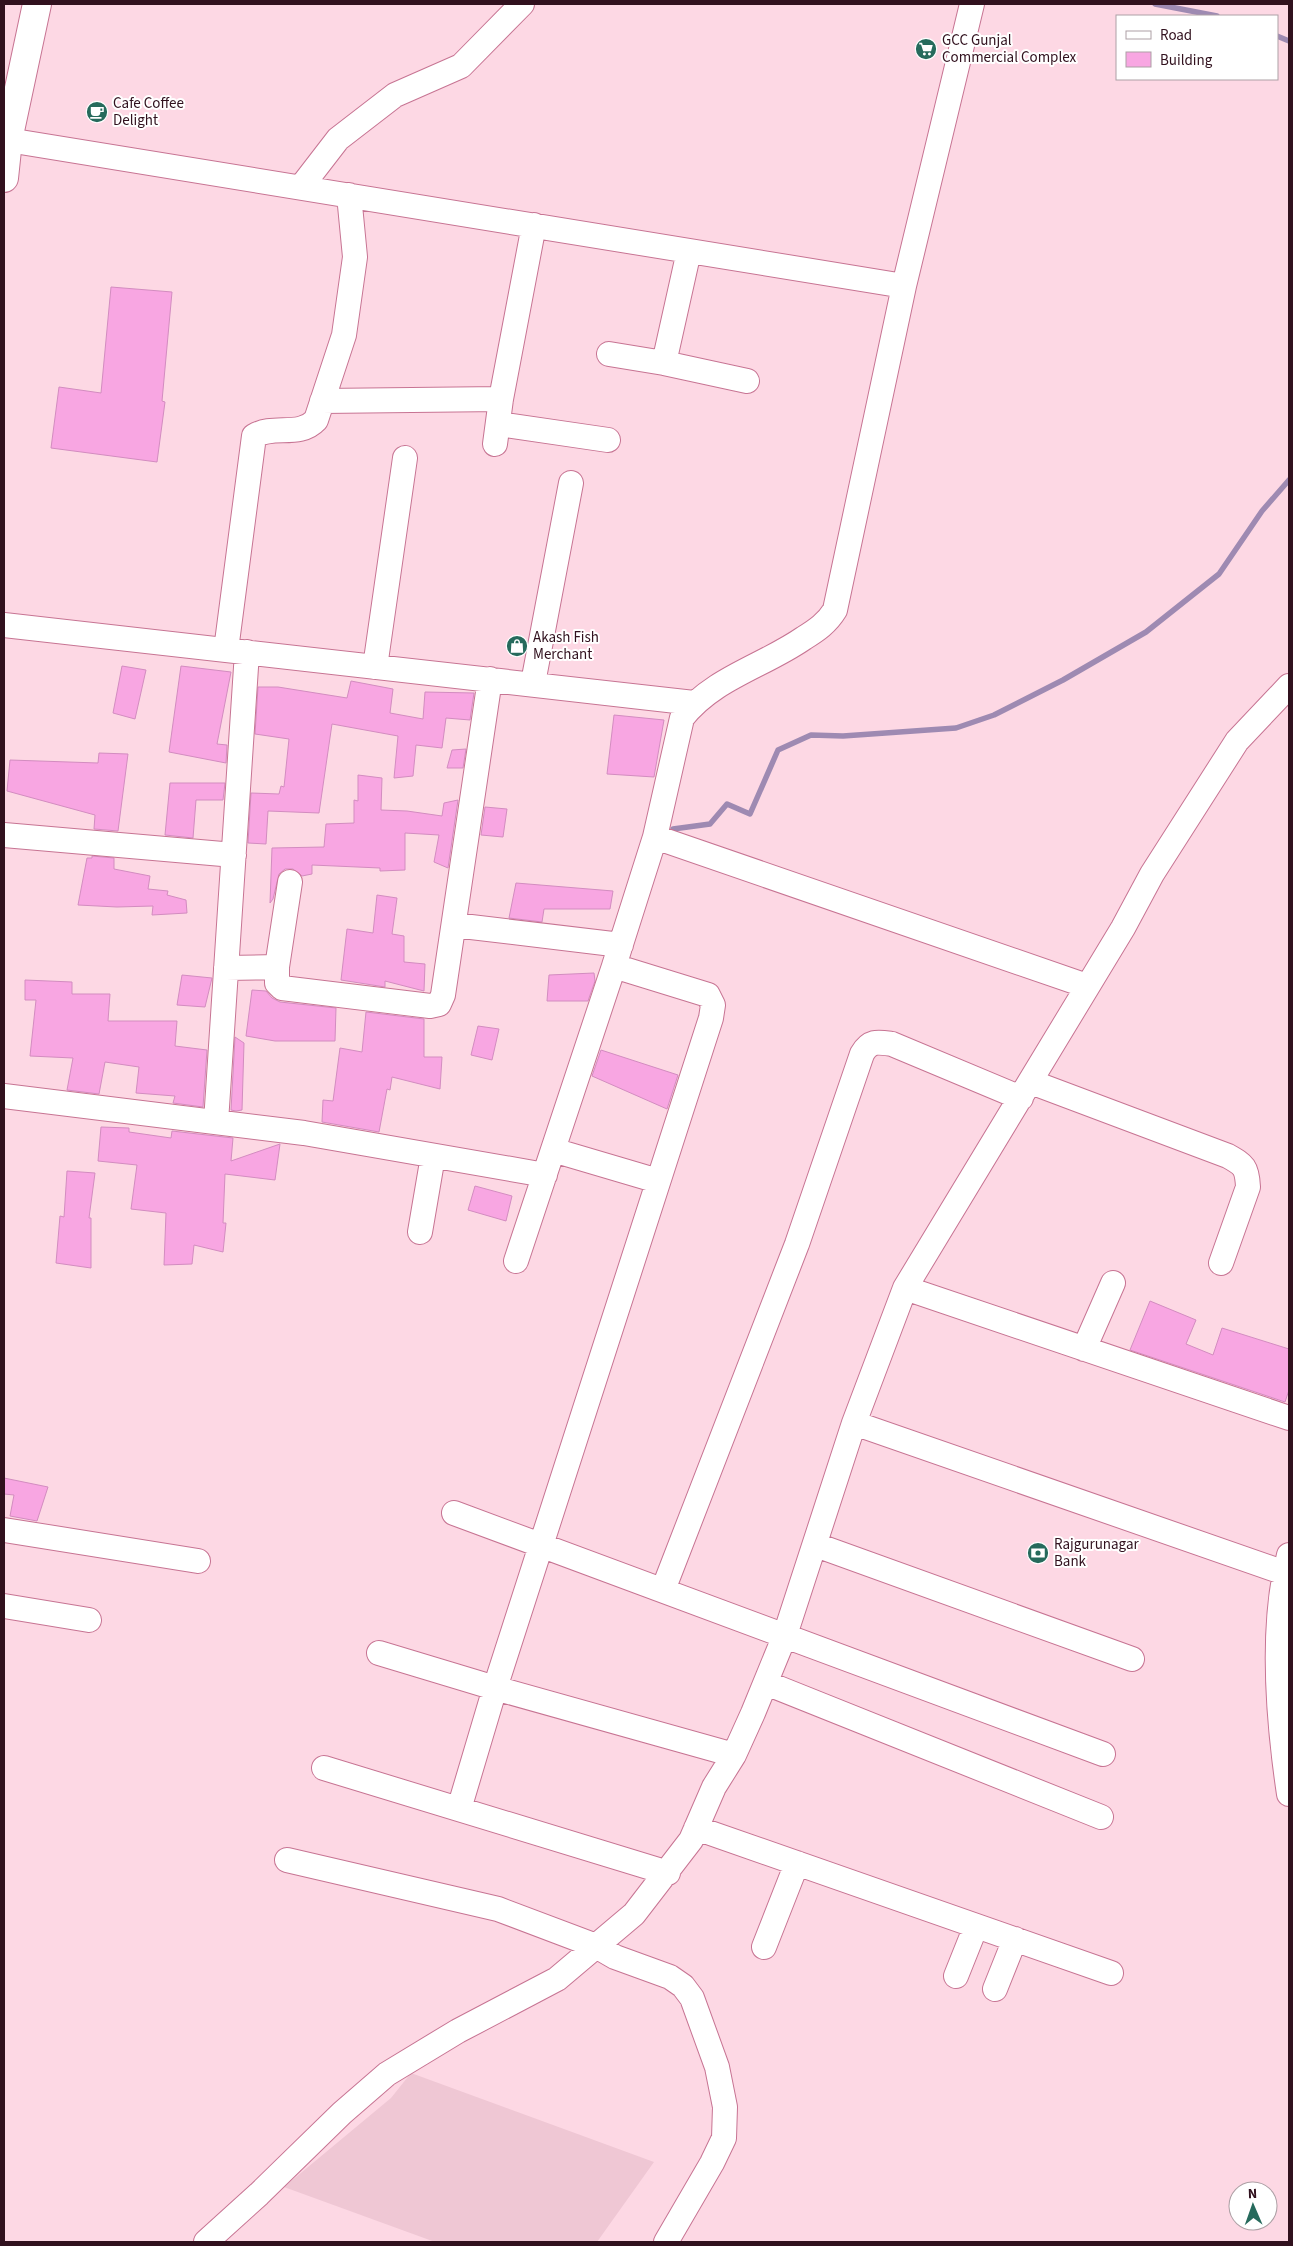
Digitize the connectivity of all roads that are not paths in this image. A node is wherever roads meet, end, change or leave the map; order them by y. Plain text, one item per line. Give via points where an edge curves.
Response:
1 (37, 4) edge
2 (522, 4) edge
3 (972, 4) edge
4 (8, 140) junction
5 (4, 178) edge
6 (301, 188) junction
7 (349, 195) junction
8 (534, 225) junction
9 (689, 251) junction
10 (904, 286) junction
11 (609, 354) dead end
12 (664, 363) junction
13 (747, 381) dead end
14 (501, 399) junction
15 (322, 401) junction
16 (608, 440) dead end
17 (405, 458) dead end
18 (572, 483) dead end
19 (4, 625) edge
20 (237, 651) junction
21 (375, 667) junction
22 (490, 679) junction
23 (533, 683) junction
24 (1289, 686) edge
25 (694, 702) junction
26 (4, 834) edge
27 (655, 837) junction
28 (234, 855) junction
29 (290, 882) dead end
30 (454, 925) junction
31 (617, 956) junction
32 (226, 968) junction
33 (277, 968) junction
34 (1087, 986) junction
35 (1026, 1090) junction
36 (4, 1096) edge
37 (216, 1122) junction
38 (553, 1150) junction
39 (433, 1156) junction
40 (545, 1175) junction
41 (658, 1181) junction
42 (420, 1232) dead end
43 (516, 1261) dead end
44 (1221, 1263) dead end
45 (1113, 1283) dead end
46 (904, 1288) junction
47 (1084, 1349) junction
48 (1289, 1418) edge
49 (854, 1422) junction
50 (454, 1513) dead end
51 (4, 1530) edge
52 (816, 1545) junction
53 (542, 1546) junction
54 (198, 1561) dead end
55 (1287, 1564) edge
56 (664, 1590) junction
57 (4, 1606) edge
58 (90, 1620) dead end
59 (785, 1635) junction
60 (379, 1653) dead end
61 (1132, 1660) dead end
62 (766, 1683) junction
63 (495, 1688) junction
64 (1103, 1754) dead end
65 (734, 1755) junction
66 (324, 1768) dead end
67 (1289, 1794) edge
68 (459, 1809) junction
69 (1101, 1817) dead end
70 (696, 1828) junction
71 (287, 1860) dead end
72 (798, 1863) junction
73 (668, 1873) junction
74 (976, 1926) junction
75 (1015, 1939) junction
76 (596, 1946) junction
77 (764, 1947) dead end
78 (1111, 1973) dead end
79 (956, 1976) dead end
80 (995, 1989) dead end
81 (206, 2242) edge
82 (666, 2242) edge

1 - 4 main road
2 - 6 street via 461,66 395,95 338,139
3 - 10 street
4 - 5 main road
4 - 6 street
6 - 7 street
7 - 8 street
7 - 15 street via 354,267 344,335
8 - 9 street
8 - 14 street
9 - 10 street
9 - 12 street
10 - 25 street via 835,610 828,622 789,649 717,686
11 - 12 street
12 - 13 street
14 - 15 street
14 - 16 street via 496,434
15 - 20 street via 316,420 310,426 300,430 263,431 254,436
17 - 21 street
18 - 23 street
19 - 20 street
20 - 21 street
20 - 28 street
21 - 22 street
22 - 23 street
22 - 30 street
23 - 25 street
24 - 34 street via 1237,741 1152,874
25 - 27 street via 682,718
26 - 28 street
27 - 31 street
27 - 34 street
28 - 32 street
29 - 33 street
30 - 31 street
30 - 33 street via 439,1004 430,1006 282,988 278,983
31 - 38 street
31 - 41 street via 708,995 713,1005
32 - 33 street
32 - 37 street
34 - 35 street
35 - 44 street via 1228,1156 1244,1165 1248,1187
35 - 46 street
35 - 56 street via 892,1044 875,1042 868,1045 862,1054 797,1244
36 - 37 street
37 - 39 street via 304,1133
38 - 40 street
38 - 41 street
39 - 40 street
39 - 42 street
40 - 43 street
41 - 53 street
45 - 47 street
46 - 47 street
46 - 49 street
47 - 48 street
49 - 52 street
49 - 55 street
50 - 53 street
51 - 54 street
52 - 59 street
52 - 61 street
53 - 56 street
53 - 63 street
55 - 67 street via 1278,1621 1284,1762
56 - 59 street
57 - 58 street
59 - 62 street
59 - 64 street
60 - 63 street
62 - 65 street
62 - 69 street
63 - 65 street
63 - 68 street
65 - 70 street via 714,1787
66 - 68 street
68 - 73 street
70 - 72 street
70 - 73 street
71 - 76 street via 498,1909
72 - 74 street
72 - 77 street
73 - 76 street via 634,1914
74 - 75 street
74 - 79 street
75 - 78 street
75 - 80 street
76 - 81 street via 557,1979 458,2031 387,2074
76 - 82 street via 615,1957 670,1976 683,1986 692,1998 717,2067 725,2106 724,2138

